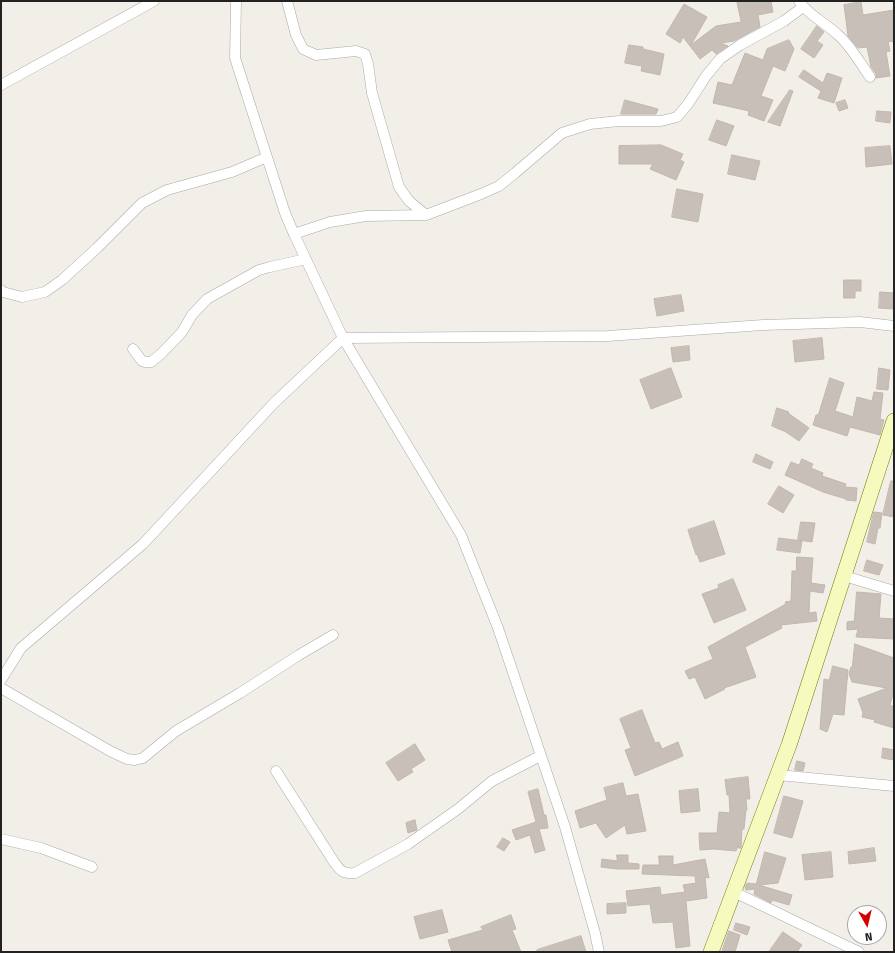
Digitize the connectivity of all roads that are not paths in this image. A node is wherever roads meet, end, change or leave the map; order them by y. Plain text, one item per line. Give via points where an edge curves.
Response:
1 (154, 1) edge
2 (236, 1) edge
3 (287, 1) edge
4 (801, 4) edge
5 (870, 77) dead end
6 (1, 85) edge
7 (267, 156) junction
8 (426, 215) junction
9 (294, 234) junction
10 (306, 259) junction
11 (1, 290) edge
12 (894, 326) edge
13 (343, 338) junction
14 (133, 349) dead end
15 (894, 421) edge
16 (844, 576) junction
17 (894, 591) edge
18 (333, 635) dead end
19 (1, 680) edge
20 (1, 688) edge
21 (540, 756) junction
22 (276, 771) dead end
23 (778, 775) junction
24 (894, 786) edge
25 (1, 839) edge
26 (92, 867) dead end
27 (734, 892) junction
28 (599, 952) edge
29 (712, 952) edge
30 (859, 952) edge

1 - 6 street
2 - 7 street via 235,58
3 - 8 street via 296,36 303,49 316,55 356,51 365,54 372,93 399,187 409,201
4 - 5 street via 839,35
4 - 8 street via 784,21 720,59 677,117 661,121 590,124 562,133 499,186
7 - 9 street
7 - 11 street via 232,172 167,190 142,203 97,248 45,292 22,297
8 - 9 street via 366,216 330,222
9 - 10 street
10 - 13 street
10 - 14 street via 259,270 207,299 192,315 182,332 151,362 142,361
12 - 13 street via 860,322 763,325 608,336
13 - 19 street via 274,403 143,544 21,648
13 - 21 street via 461,535 498,628
15 - 16 street
16 - 17 street
16 - 23 street
18 - 20 street via 176,731 143,758 135,760 110,751
21 - 22 street via 492,780 458,809 408,844 355,873 348,874 342,872 334,862
21 - 28 street via 565,827
23 - 24 street
23 - 27 street
25 - 26 street via 41,848
27 - 29 street
27 - 30 street

